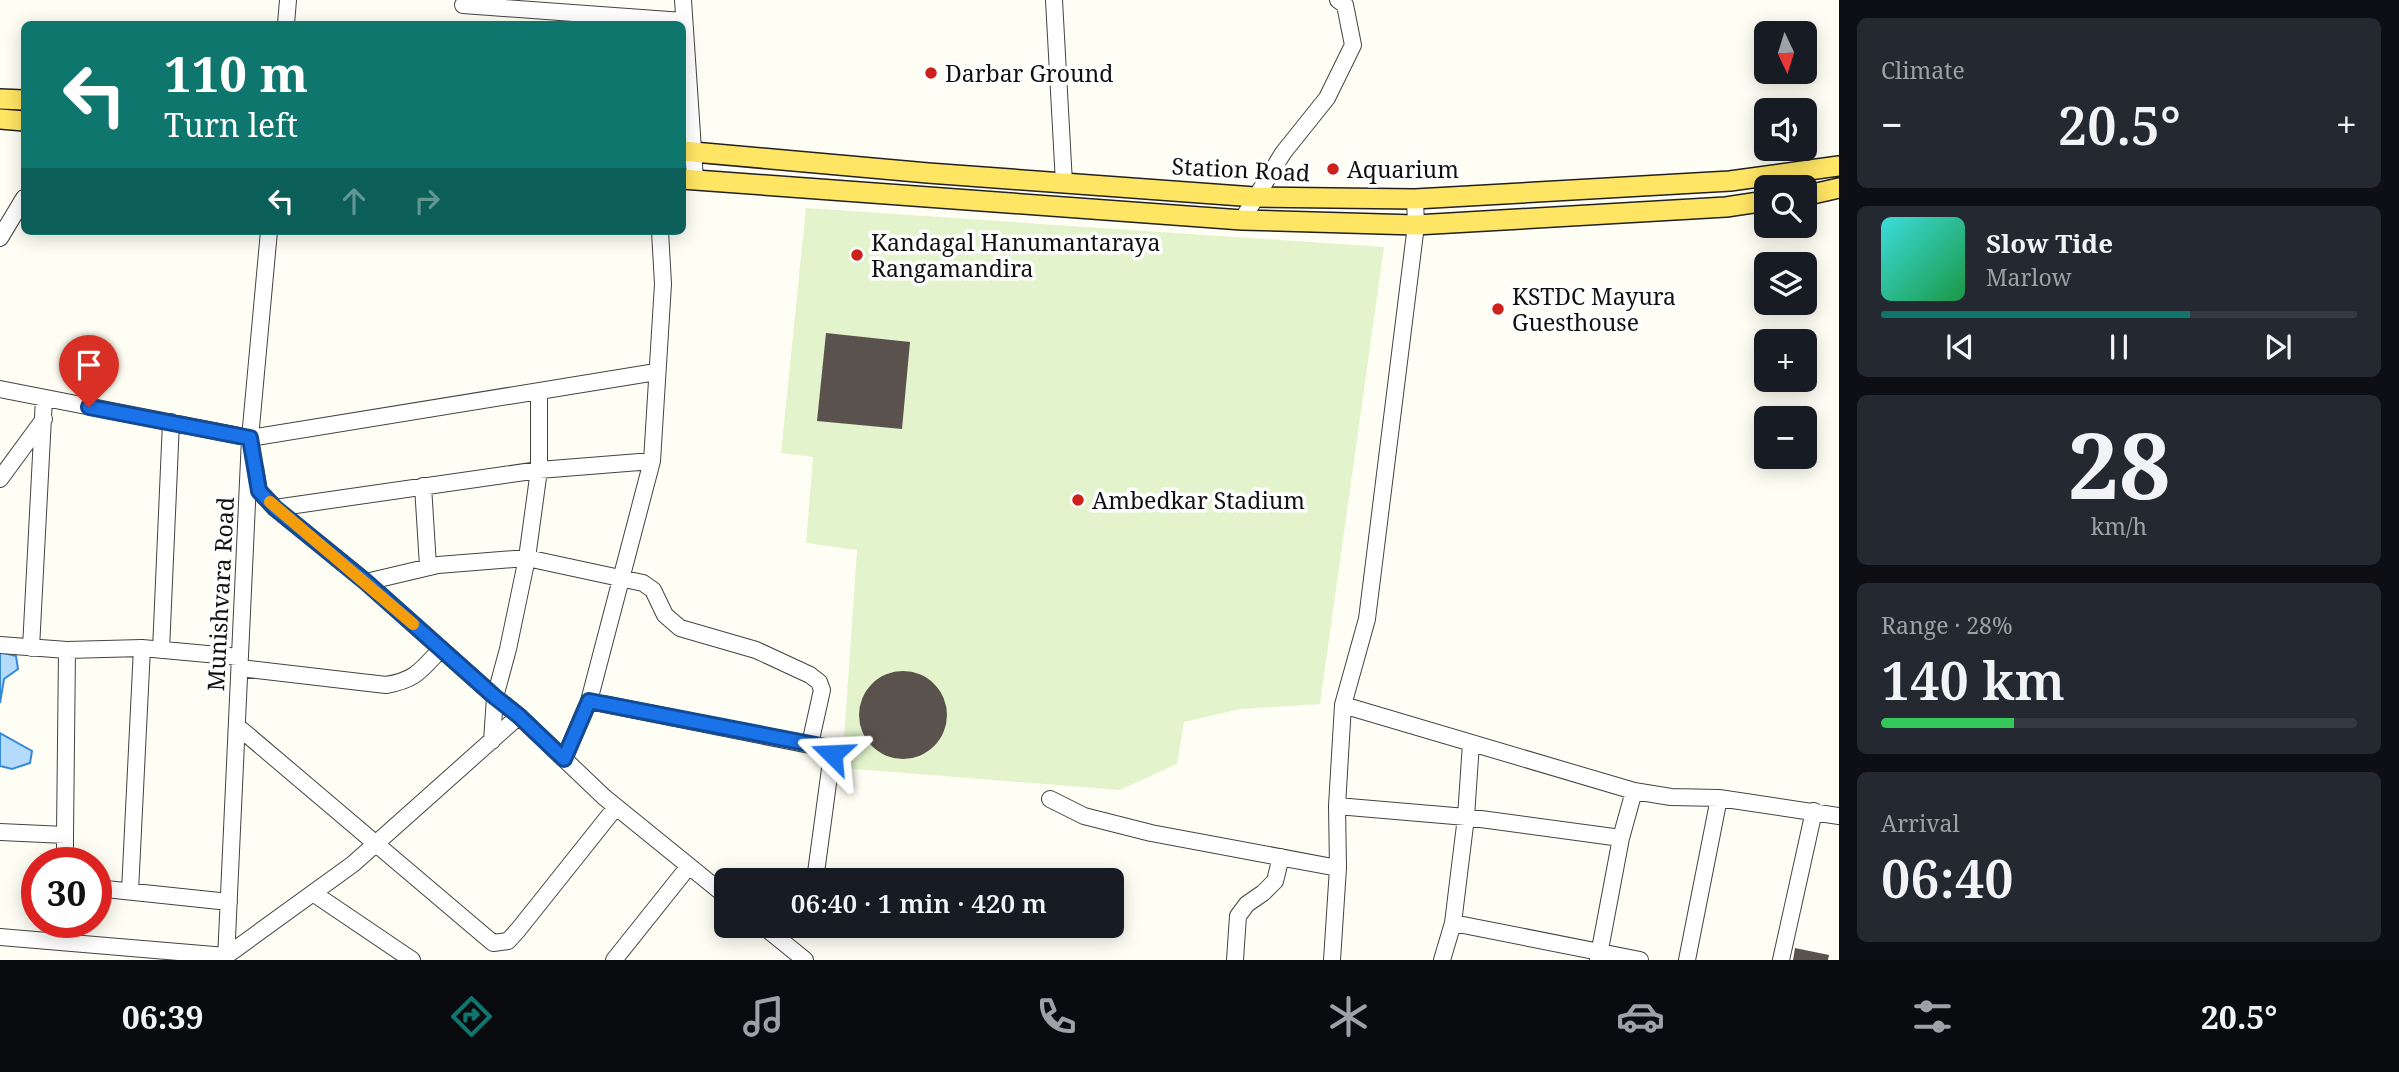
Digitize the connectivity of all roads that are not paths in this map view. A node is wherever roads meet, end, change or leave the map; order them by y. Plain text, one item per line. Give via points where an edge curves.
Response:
1 (288, 0) edge
2 (683, 0) edge
3 (1054, 0) edge
4 (1338, 0) edge
5 (463, 5) dead end
6 (286, 21) edge
7 (670, 21) edge
8 (683, 21) edge
9 (0, 99) edge
10 (21, 100) edge
11 (686, 100) edge
12 (0, 119) edge
13 (21, 121) edge
14 (688, 152) edge
15 (1839, 166) edge
16 (689, 179) edge
17 (1064, 183) junction
18 (1839, 188) edge
19 (1817, 193) edge
20 (1255, 197) junction
21 (1415, 199) junction
22 (21, 203) edge
23 (1754, 203) edge
24 (1242, 220) junction
25 (1416, 225) junction
26 (269, 235) edge
27 (660, 235) edge
28 (0, 239) edge
29 (656, 372) junction
30 (0, 390) edge
31 (539, 391) junction
32 (44, 398) junction
33 (62, 401) junction
34 (43, 421) junction
35 (170, 422) junction
36 (250, 438) junction
37 (652, 461) junction
38 (539, 470) junction
39 (0, 479) edge
40 (423, 486) junction
41 (316, 502) junction
42 (275, 508) junction
43 (295, 525) junction
44 (527, 558) junction
45 (428, 566) junction
46 (621, 579) junction
47 (366, 582) junction
48 (0, 645) edge
49 (31, 648) junction
50 (142, 648) junction
51 (441, 649) junction
52 (66, 650) junction
53 (161, 650) junction
54 (240, 663) junction
55 (495, 697) junction
56 (589, 701) junction
57 (1343, 705) junction
58 (519, 716) junction
59 (237, 726) junction
60 (492, 741) junction
61 (1471, 743) junction
62 (810, 744) junction
63 (564, 759) junction
64 (1634, 791) junction
65 (1719, 798) junction
66 (1050, 799) dead end
67 (1337, 806) junction
68 (617, 807) junction
69 (1814, 811) junction
70 (1839, 816) edge
71 (1466, 817) junction
72 (0, 832) edge
73 (65, 835) junction
74 (1621, 838) junction
75 (378, 844) junction
76 (65, 847) edge
77 (1282, 857) junction
78 (689, 866) junction
79 (1338, 867) junction
80 (817, 868) edge
81 (714, 886) edge
82 (112, 889) edge
83 (130, 891) junction
84 (313, 893) junction
85 (229, 902) junction
86 (1453, 923) junction
87 (0, 937) edge
88 (787, 938) edge
89 (1599, 956) edge
90 (226, 958) edge
91 (412, 960) edge
92 (614, 960) edge
93 (805, 960) edge
94 (1235, 960) edge
95 (1332, 960) edge
96 (1442, 960) edge
97 (1640, 960) edge
98 (1687, 960) edge
99 (1782, 960) edge

1 - 6 street
2 - 8 street
3 - 17 street
4 - 20 street via 1345,5 1353,45 1327,98
5 - 7 street
9 - 10 main road
11 - 14 street
12 - 13 main road
14 - 16 street
14 - 17 main road, Station Road
15 - 21 main road, Station Road via 1730,181
16 - 24 main road
17 - 20 main road, Station Road
18 - 19 main road
20 - 21 main road, Station Road
20 - 24 street
21 - 25 street
22 - 28 street
23 - 25 main road
24 - 25 main road
25 - 57 street via 1367,619
26 - 36 street, Munishvara Road
27 - 29 street via 663,284
29 - 31 street
29 - 37 street
30 - 32 street
31 - 36 street
31 - 38 street
32 - 33 street
32 - 34 street
33 - 34 street
33 - 35 street
34 - 39 street
34 - 49 street
35 - 36 street
35 - 53 street
36 - 42 street via 259,491
36 - 54 street, Munishvara Road
37 - 38 street
37 - 46 street
38 - 40 street
38 - 44 street
40 - 41 street
40 - 45 street
41 - 42 street
41 - 43 street
42 - 43 street
43 - 47 street
44 - 45 street
44 - 46 street
44 - 55 street
45 - 47 street
46 - 56 street
46 - 62 street via 653,590 665,615 680,628 756,650 810,674 822,690
47 - 51 street
48 - 49 street
49 - 52 street
50 - 52 street
50 - 53 street
50 - 83 street
51 - 54 street via 406,681 386,685
51 - 55 street
52 - 73 street
53 - 54 street
54 - 59 street, Munishvara Road
55 - 58 street
55 - 60 street
56 - 62 street
56 - 63 street
57 - 61 street
57 - 67 street
58 - 60 street
58 - 63 street
59 - 75 street
59 - 85 street, Munishvara Road
60 - 75 street
61 - 64 street
61 - 71 street
62 - 80 street via 826,747 832,754
63 - 68 street
64 - 65 street
64 - 74 street
65 - 69 street
65 - 98 street
66 - 77 street via 1084,816 1151,833
67 - 71 street
67 - 79 street
68 - 75 street via 518,930 500,943 487,939
68 - 78 street
69 - 70 street
69 - 99 street
71 - 74 street
71 - 86 street
72 - 73 street
73 - 76 street
74 - 89 street
75 - 84 street
77 - 79 street
77 - 94 street via 1275,881 1238,916
78 - 81 street
78 - 92 street
79 - 95 street
82 - 83 street
83 - 85 street
84 - 90 street
84 - 91 street
85 - 90 street, Munishvara Road
86 - 89 street
86 - 96 street
87 - 90 street
88 - 93 street
89 - 97 street

